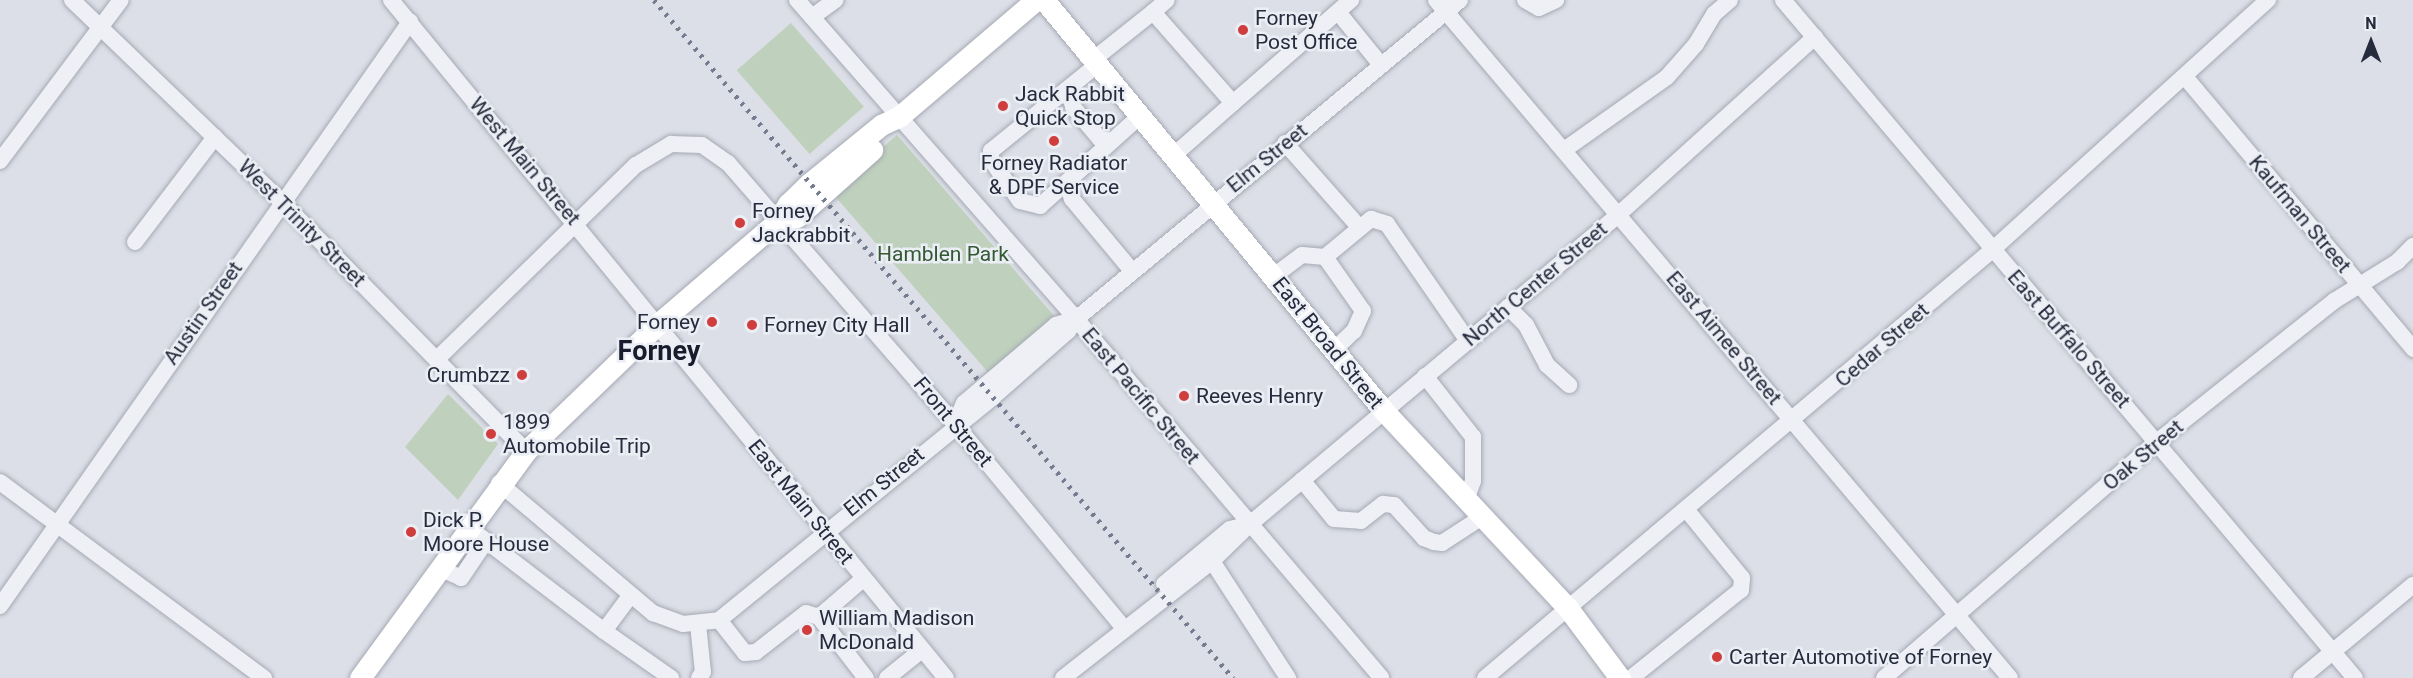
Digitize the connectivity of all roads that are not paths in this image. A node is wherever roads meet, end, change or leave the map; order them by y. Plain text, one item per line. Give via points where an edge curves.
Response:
1 (72, 0) edge
2 (121, 0) edge
3 (391, 0) edge
4 (797, 0) edge
5 (1036, 0) edge
6 (1044, 0) edge
7 (1167, 0) edge
8 (1351, 0) edge
9 (1460, 0) edge
10 (1525, 0) edge
11 (1556, 0) edge
12 (1730, 0) edge
13 (1783, 0) edge
14 (2268, 0) edge
15 (831, 1) edge
16 (1441, 6) edge
17 (1153, 12) junction
18 (1338, 12) junction
19 (812, 17) junction
20 (410, 22) junction
21 (100, 27) junction
22 (1815, 37) junction
23 (1096, 62) junction
24 (1381, 65) junction
25 (2186, 78) junction
26 (1068, 89) junction
27 (1233, 103) junction
28 (1141, 115) junction
29 (900, 116) junction
30 (215, 137) junction
31 (1112, 141) junction
32 (1285, 143) junction
33 (1564, 150) junction
34 (1174, 155) junction
35 (0, 161) edge
36 (1067, 182) junction
37 (282, 202) junction
38 (1214, 202) junction
39 (1619, 214) junction
40 (778, 221) junction
41 (576, 223) junction
42 (1360, 228) junction
43 (135, 242) dead end
44 (2413, 246) edge
45 (1991, 250) junction
46 (1325, 257) junction
47 (1132, 271) junction
48 (1274, 276) junction
49 (2359, 285) junction
50 (1508, 307) junction
51 (1076, 319) junction
52 (659, 323) junction
53 (1468, 341) junction
54 (2413, 349) edge
55 (1334, 350) junction
56 (437, 359) junction
57 (1425, 376) junction
58 (1569, 385) dead end
59 (1383, 411) junction
60 (1793, 421) junction
61 (955, 424) junction
62 (2158, 441) junction
63 (526, 451) junction
64 (1302, 480) junction
65 (0, 482) edge
66 (499, 483) junction
67 (1466, 500) junction
68 (1686, 509) junction
69 (1482, 517) junction
70 (58, 523) junction
71 (1250, 524) junction
72 (468, 527) junction
73 (824, 532) junction
74 (486, 541) junction
75 (1212, 561) junction
76 (439, 568) junction
77 (863, 579) junction
78 (2413, 585) edge
79 (1161, 593) junction
80 (630, 596) junction
81 (0, 606) edge
82 (1567, 607) junction
83 (1958, 615) junction
84 (819, 617) junction
85 (719, 620) junction
86 (698, 624) junction
87 (1124, 627) junction
88 (604, 631) junction
89 (922, 650) junction
90 (2332, 650) junction
91 (264, 678) edge
92 (360, 678) edge
93 (671, 678) edge
94 (699, 678) edge
95 (866, 678) edge
96 (887, 678) edge
97 (946, 678) edge
98 (1063, 678) edge
99 (1288, 678) edge
100 (1381, 678) edge
101 (1485, 678) edge
102 (1620, 678) edge
103 (1631, 678) edge
104 (1884, 678) edge
105 (2010, 678) edge
106 (2301, 678) edge
107 (2355, 678) edge

1 - 21 street, West Trinity Street
2 - 21 street
3 - 20 street, West Main Street
4 - 19 street, East Pacific Street
5 - 29 main road
6 - 23 main road, East Broad Street
7 - 17 street
8 - 18 street
9 - 16 street, Elm Street
10 - 11 street via 1539,8
12 - 33 street via 1714,14 1696,44 1667,77
13 - 22 street, East Buffalo Street
14 - 25 street, Cedar Street
15 - 19 street
16 - 24 street, Elm Street
16 - 33 street, East Aimee Street
17 - 23 street
17 - 27 street
18 - 24 street
18 - 27 street
19 - 29 street, East Pacific Street
20 - 37 street, Austin Street
20 - 41 street, West Main Street
21 - 30 street, West Trinity Street
21 - 35 street
22 - 39 street, North Center Street
22 - 45 street, East Buffalo Street
23 - 26 street
23 - 28 main road, East Broad Street
24 - 32 street, Elm Street
25 - 45 street, Cedar Street
25 - 49 street, Kaufman Street
26 - 31 street via 1073,107 1093,131 1100,139
26 - 36 street via 991,151 991,160 1020,201 1040,206
27 - 34 street
28 - 31 street
28 - 34 main road, East Broad Street
29 - 40 main road via 892,133 815,189 797,217
29 - 51 street, East Pacific Street
30 - 37 street, West Trinity Street
30 - 43 street
31 - 36 street
32 - 38 street, Elm Street
32 - 42 street
33 - 39 street, East Aimee Street
34 - 38 main road, East Broad Street
36 - 47 street via 1072,199
37 - 56 street, West Trinity Street
37 - 70 street, Austin Street
38 - 47 street, Elm Street
38 - 48 main road, East Broad Street
39 - 50 street, North Center Street
39 - 60 street, East Aimee Street
40 - 41 street, Front Street via 716,153 688,143 655,150
40 - 52 main road
40 - 61 street, Front Street
41 - 52 street, West Main Street
41 - 56 street, Front Street
42 - 46 street
42 - 53 street via 1371,219 1387,224
44 - 49 street, Oak Street via 2397,262
45 - 60 street, Cedar Street
45 - 62 street, East Buffalo Street
46 - 48 street via 1302,255
46 - 55 street via 1363,311 1354,331
47 - 51 street, Elm Street
48 - 55 main road, East Broad Street
49 - 54 street, Kaufman Street
49 - 62 street, Oak Street
50 - 53 street, North Center Street
50 - 58 street via 1526,325 1547,365
51 - 61 street, Elm Street via 1068,331 993,397
51 - 71 street, East Pacific Street
52 - 63 main road
52 - 73 street, East Main Street
53 - 57 street, North Center Street
55 - 59 main road, East Broad Street
56 - 63 street, West Trinity Street
57 - 59 street, North Center Street
57 - 67 street via 1473,437 1473,481
59 - 64 street, North Center Street
59 - 67 main road, East Broad Street
60 - 68 street, Cedar Street
60 - 83 street, East Aimee Street
61 - 73 street, Elm Street
61 - 87 street, Front Street
62 - 83 street, Oak Street
62 - 90 street, East Buffalo Street
63 - 66 main road
64 - 69 street via 1334,519 1361,520 1383,504 1394,505 1424,537 1434,542 1442,543
64 - 71 street, North Center Street
65 - 70 street
66 - 72 main road
66 - 80 street, Elm Street
67 - 69 main road, East Broad Street
68 - 82 street, Cedar Street
68 - 103 street via 1742,578 1741,590
69 - 82 main road, East Broad Street
70 - 81 street, Austin Street
70 - 91 street
71 - 75 street, North Center Street
71 - 79 street, North Center Street via 1230,529
71 - 100 street, East Pacific Street
72 - 74 street
72 - 76 main road
73 - 77 street, East Main Street
73 - 85 street, Elm Street
74 - 76 street via 461,578
74 - 88 street
75 - 79 street, North Center Street
75 - 99 street
76 - 92 main road
77 - 84 street
77 - 89 street, East Main Street
78 - 90 street
79 - 87 street
80 - 86 street, Elm Street via 666,620
80 - 88 street
82 - 101 street, Cedar Street
82 - 102 main road, East Broad Street
83 - 104 street, Oak Street
83 - 105 street, East Aimee Street
84 - 85 street via 806,613 756,652 745,653
84 - 95 street
85 - 86 street, Elm Street
86 - 94 street via 703,672
87 - 98 street
88 - 93 street
89 - 96 street
89 - 97 street, East Main Street
90 - 106 street
90 - 107 street, East Buffalo Street

